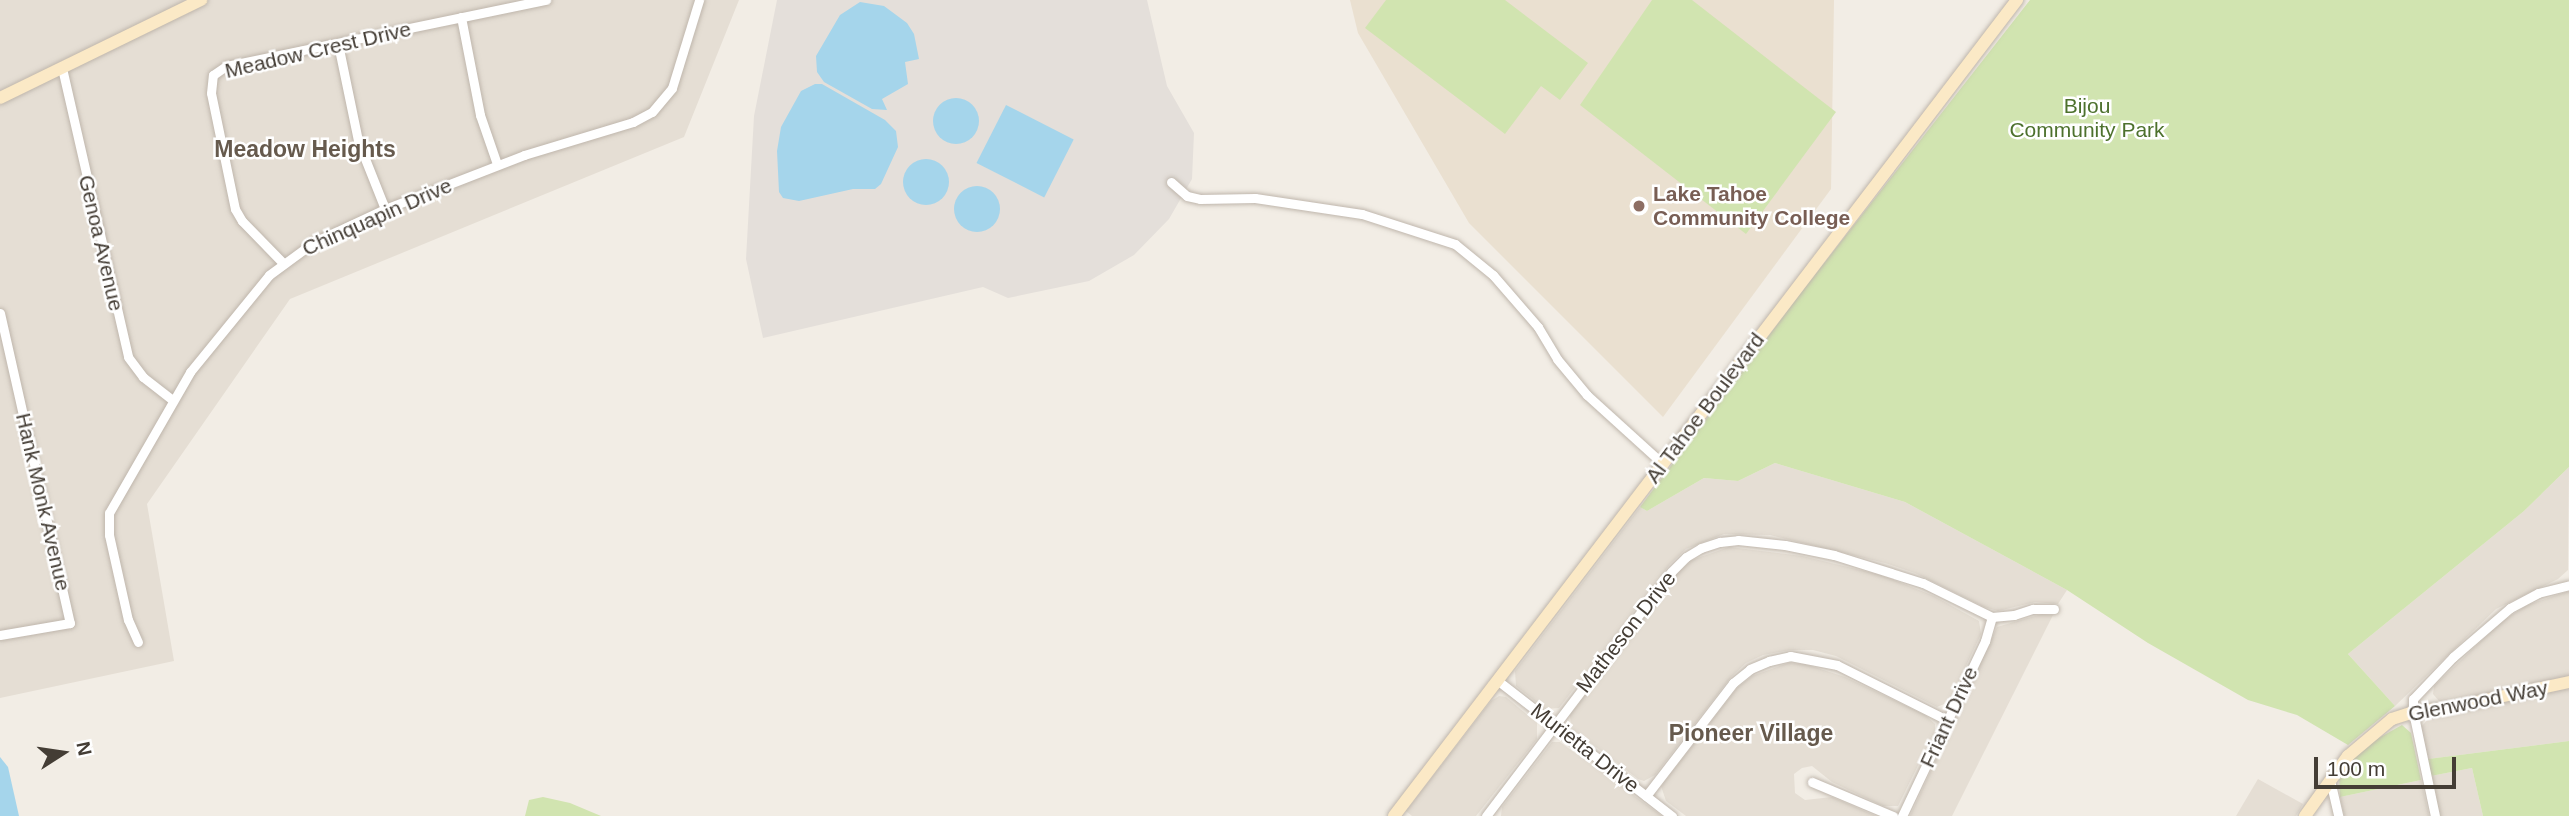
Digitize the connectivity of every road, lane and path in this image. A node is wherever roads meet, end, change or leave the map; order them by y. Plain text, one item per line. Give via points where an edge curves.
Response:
1 (201, 0) edge
2 (546, 0) edge
3 (699, 0) edge
4 (2010, 2) edge
5 (461, 17) junction
6 (338, 44) junction
7 (62, 68) junction
8 (0, 98) edge
9 (497, 164) junction
10 (1171, 182) dead end
11 (385, 209) junction
12 (282, 262) junction
13 (0, 313) edge
14 (172, 400) junction
15 (1663, 464) junction
16 (2569, 585) edge
17 (2054, 609) dead end
18 (1992, 617) junction
19 (0, 635) edge
20 (138, 642) dead end
21 (1497, 680) junction
22 (2569, 682) edge
23 (2413, 712) junction
24 (1947, 720) junction
25 (1555, 725) junction
26 (2330, 778) junction
27 (1812, 782) dead end
28 (1646, 796) junction
29 (1394, 816) edge
30 (1486, 816) edge
31 (1672, 816) edge
32 (1893, 816) edge
33 (1902, 816) edge
34 (2305, 816) edge
35 (2338, 816) edge
36 (2435, 816) edge

1 - 7 main road
2 - 5 street, Meadow Crest Drive
3 - 9 street, Chinquapin Drive via 672,88 652,112
4 - 15 main road, Al Tahoe Boulevard
5 - 6 street, Meadow Crest Drive
5 - 9 street via 480,115
6 - 11 street via 358,141
6 - 12 street, Meadow Crest Drive via 226,66 209,83 235,209
7 - 8 main road
7 - 14 street, Genoa Avenue via 124,343 135,369
9 - 11 street, Chinquapin Drive
10 - 15 street via 1187,196 1200,199 1255,198 1362,214 1455,244 1493,275 1587,395
11 - 12 street, Chinquapin Drive
12 - 14 street, Chinquapin Drive via 210,346
13 - 19 street, Hank Monk Avenue via 70,622
14 - 20 street, Chinquapin Drive via 109,513 108,535 128,620
15 - 21 main road, Al Tahoe Boulevard
16 - 23 street via 2526,599 2496,619 2417,694
17 - 18 street via 2033,608
18 - 24 street, Friant Drive
18 - 25 street, Matheson Drive via 1923,583 1871,565 1785,545 1720,542 1686,557 1671,572
21 - 25 street, Murietta Drive
21 - 29 main road, Al Tahoe Boulevard
22 - 23 main road, Glenwood Way
23 - 26 main road, Glenwood Way via 2381,727 2348,755
23 - 36 street
24 - 28 street via 1837,664 1790,656 1769,661 1733,683
24 - 33 street, Friant Drive
25 - 28 street, Murietta Drive
25 - 30 street, Matheson Drive
26 - 34 main road, Glenwood Way
26 - 35 street
27 - 32 street
28 - 31 street, Murietta Drive

